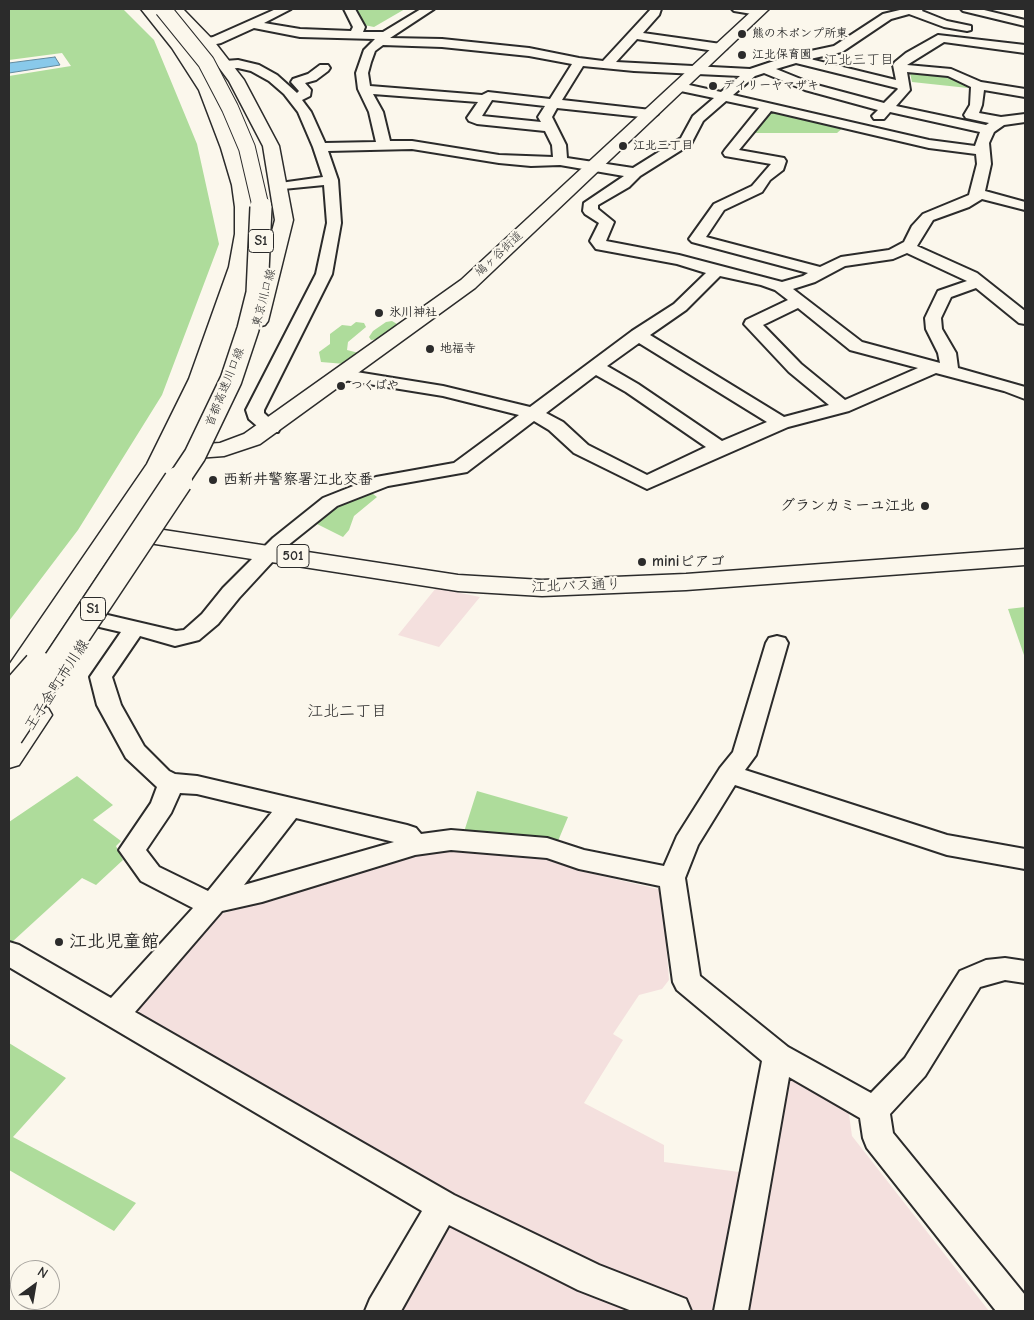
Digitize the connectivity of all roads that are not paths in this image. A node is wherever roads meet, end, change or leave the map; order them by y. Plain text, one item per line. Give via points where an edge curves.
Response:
1 (148, 9) edge
2 (153, 9) edge
3 (163, 9) edge
4 (176, 9) edge
5 (285, 9) edge
6 (350, 9) edge
7 (411, 9) edge
8 (429, 9) edge
9 (656, 9) edge
10 (738, 9) edge
11 (967, 9) edge
12 (915, 10) edge
13 (760, 11) edge
14 (1025, 23) edge
15 (253, 24) junction
16 (360, 35) junction
17 (635, 35) junction
18 (383, 38) junction
19 (208, 43) junction
20 (1025, 44) edge
21 (185, 47) junction
22 (721, 48) junction
23 (1025, 49) edge
24 (796, 58) junction
25 (579, 62) junction
26 (607, 64) junction
27 (225, 65) junction
28 (324, 68) dead end
29 (900, 68) junction
30 (766, 69) junction
31 (697, 70) junction
32 (751, 73) junction
33 (978, 85) junction
34 (680, 86) junction
35 (904, 86) junction
36 (364, 89) junction
37 (1025, 93) edge
38 (724, 96) junction
39 (294, 98) junction
40 (486, 99) junction
41 (554, 103) junction
42 (768, 106) junction
43 (886, 108) junction
44 (650, 114) junction
45 (1025, 118) edge
46 (994, 126) junction
47 (550, 127) junction
48 (877, 130) junction
49 (384, 146) junction
50 (320, 147) junction
51 (982, 151) junction
52 (560, 162) junction
53 (595, 167) junction
54 (635, 173) junction
55 (331, 180) junction
56 (278, 187) junction
57 (978, 194) junction
58 (1025, 206) edge
59 (908, 247) junction
60 (717, 272) junction
61 (822, 272) junction
62 (979, 282) junction
63 (781, 288) junction
64 (799, 300) junction
65 (1025, 318) edge
66 (638, 336) junction
67 (596, 367) junction
68 (942, 369) junction
69 (344, 375) junction
70 (1025, 394) edge
71 (843, 406) junction
72 (533, 413) junction
73 (781, 423) junction
74 (270, 428) junction
75 (720, 448) junction
76 (176, 452) junction
77 (203, 452) junction
78 (177, 483) junction
79 (136, 501) junction
80 (140, 534) junction
81 (270, 553) junction
82 (1025, 557) edge
83 (99, 620) junction
84 (134, 627) junction
85 (776, 643) dead end
86 (9, 651) edge
87 (9, 686) edge
88 (9, 698) edge
89 (9, 723) edge
90 (9, 734) edge
91 (9, 757) edge
92 (729, 774) junction
93 (171, 782) junction
94 (290, 808) junction
95 (415, 846) junction
96 (1025, 859) edge
97 (672, 878) junction
98 (214, 902) junction
99 (9, 953) edge
100 (1025, 972) edge
101 (114, 1016) junction
102 (778, 1056) junction
103 (874, 1110) junction
104 (443, 1206) junction
105 (382, 1311) edge
106 (674, 1311) edge
107 (731, 1311) edge
108 (1017, 1311) edge

1 - 79 main road, 首都高速川口線 / S1 via 207,90 241,185 244,234 239,268 200,379 159,464
2 - 21 main road, 東京川口線
3 - 78 main road, 首都高速川口線 / S1, bridge via 206,62 230,108 247,148 261,206 257,293 248,329 231,380 207,432
4 - 19 main road, 東京川口線
5 - 15 street
6 - 16 street
7 - 16 street
8 - 18 street
9 - 17 street
10 - 13 street
11 - 14 street
12 - 20 street via 944,24 984,31
12 - 24 street via 888,16 838,49
13 - 22 main road, 鳩ヶ谷街道
15 - 16 street via 300,33
15 - 19 street
16 - 18 street
17 - 22 street
17 - 26 street
18 - 25 street via 529,52
18 - 36 street via 370,50 365,62 362,73
19 - 21 street
19 - 27 main road, 東京川口線
21 - 76 main road, 東京川口線 via 210,86 241,152 254,226 233,317 204,395
22 - 31 main road, 鳩ヶ谷街道
23 - 29 street via 942,38 910,56
24 - 30 street
24 - 35 street
25 - 26 street
25 - 41 street
26 - 31 street
27 - 39 street via 255,68 273,78
27 - 56 main road, 東京川口線 via 271,146
28 - 39 street via 312,78 297,82 305,90 304,96
29 - 33 street via 951,72
29 - 35 street
30 - 32 street
30 - 43 street via 809,87
31 - 32 street
31 - 34 main road, 鳩ヶ谷街道
32 - 38 street
33 - 37 street
33 - 46 street via 976,105 971,115
34 - 38 street
34 - 44 main road, 鳩ヶ谷街道
35 - 43 street via 904,90
36 - 40 street
36 - 49 street via 376,112
38 - 42 street
38 - 54 street via 698,118 686,141
39 - 50 street
40 - 41 street via 488,96
40 - 47 street via 474,118 476,120
41 - 44 street
41 - 47 street via 545,117
42 - 48 street
42 - 61 street via 730,153 779,160 776,170 765,176 757,190 719,207 697,239
43 - 46 street
43 - 48 street via 877,118
44 - 53 main road, 鳩ヶ谷街道
45 - 46 street
46 - 51 street via 982,143
47 - 52 street via 559,145
48 - 51 street via 929,144
49 - 50 street
49 - 52 street via 412,145 531,162
50 - 55 street
51 - 57 street via 984,164
52 - 53 street
53 - 54 street
53 - 69 main road, 鳩ヶ谷街道 via 468,284
54 - 60 street via 624,184 591,203 590,212 607,222 598,241 601,246 679,260
55 - 56 street
55 - 74 street via 334,223 324,274 255,410 255,415
56 - 77 main road, 東京川口線 via 284,220 259,318 238,381
57 - 58 street
57 - 59 street via 964,204 928,217
59 - 61 street via 886,256 841,262
59 - 62 street
60 - 63 street via 765,281
60 - 66 street via 680,307
61 - 63 street
62 - 65 street
62 - 68 street via 944,294 933,318 934,330 947,354
63 - 64 street
64 - 68 street via 856,346
64 - 71 street via 752,324 795,368
66 - 67 street
66 - 73 street
67 - 72 street
67 - 75 street
68 - 70 street
68 - 71 street
69 - 72 street via 443,391
69 - 74 main road, 鳩ヶ谷街道
71 - 73 street
72 - 75 street via 556,426 581,450 647,483
72 - 81 street via 460,468 383,480 330,502 292,530
73 - 75 street
74 - 77 main road, 鳩ヶ谷街道 via 238,445
76 - 77 main road, 鳩ヶ谷街道
76 - 80 main road, 東京川口線
77 - 80 main road, 東京川口線
78 - 88 main road, S1, bridge
78 - 90 main road, 首都高速川口線 / S1, bridge
79 - 86 main road, 首都高速川口線 / S1 via 59,596
79 - 87 main road, 首都高速川口線 / S1
80 - 81 main road, 江北バス通り / 501
80 - 83 main road, 王子金町市川線
80 - 89 main road, 王子金町市川線
81 - 82 main road, 江北バス通り / 501 via 458,582 565,589
81 - 84 street via 210,619 191,635 175,639
83 - 84 street
83 - 91 main road, 王子金町市川線
84 - 93 street via 101,678 109,704 135,752 160,777
85 - 92 street via 744,755
92 - 96 street via 913,835
92 - 97 street via 686,843
93 - 94 street via 198,785
93 - 98 street via 162,806 132,850 150,874 202,900
94 - 95 street via 407,835
94 - 98 street
95 - 97 street via 451,840 547,848 579,859
95 - 98 street via 262,892
97 - 102 street via 687,982
98 - 101 street
99 - 101 street
100 - 103 street via 1006,969 970,979 915,1067
101 - 104 street
102 - 103 street
102 - 107 street
103 - 108 street via 878,1138
104 - 105 street
104 - 106 street via 590,1278

